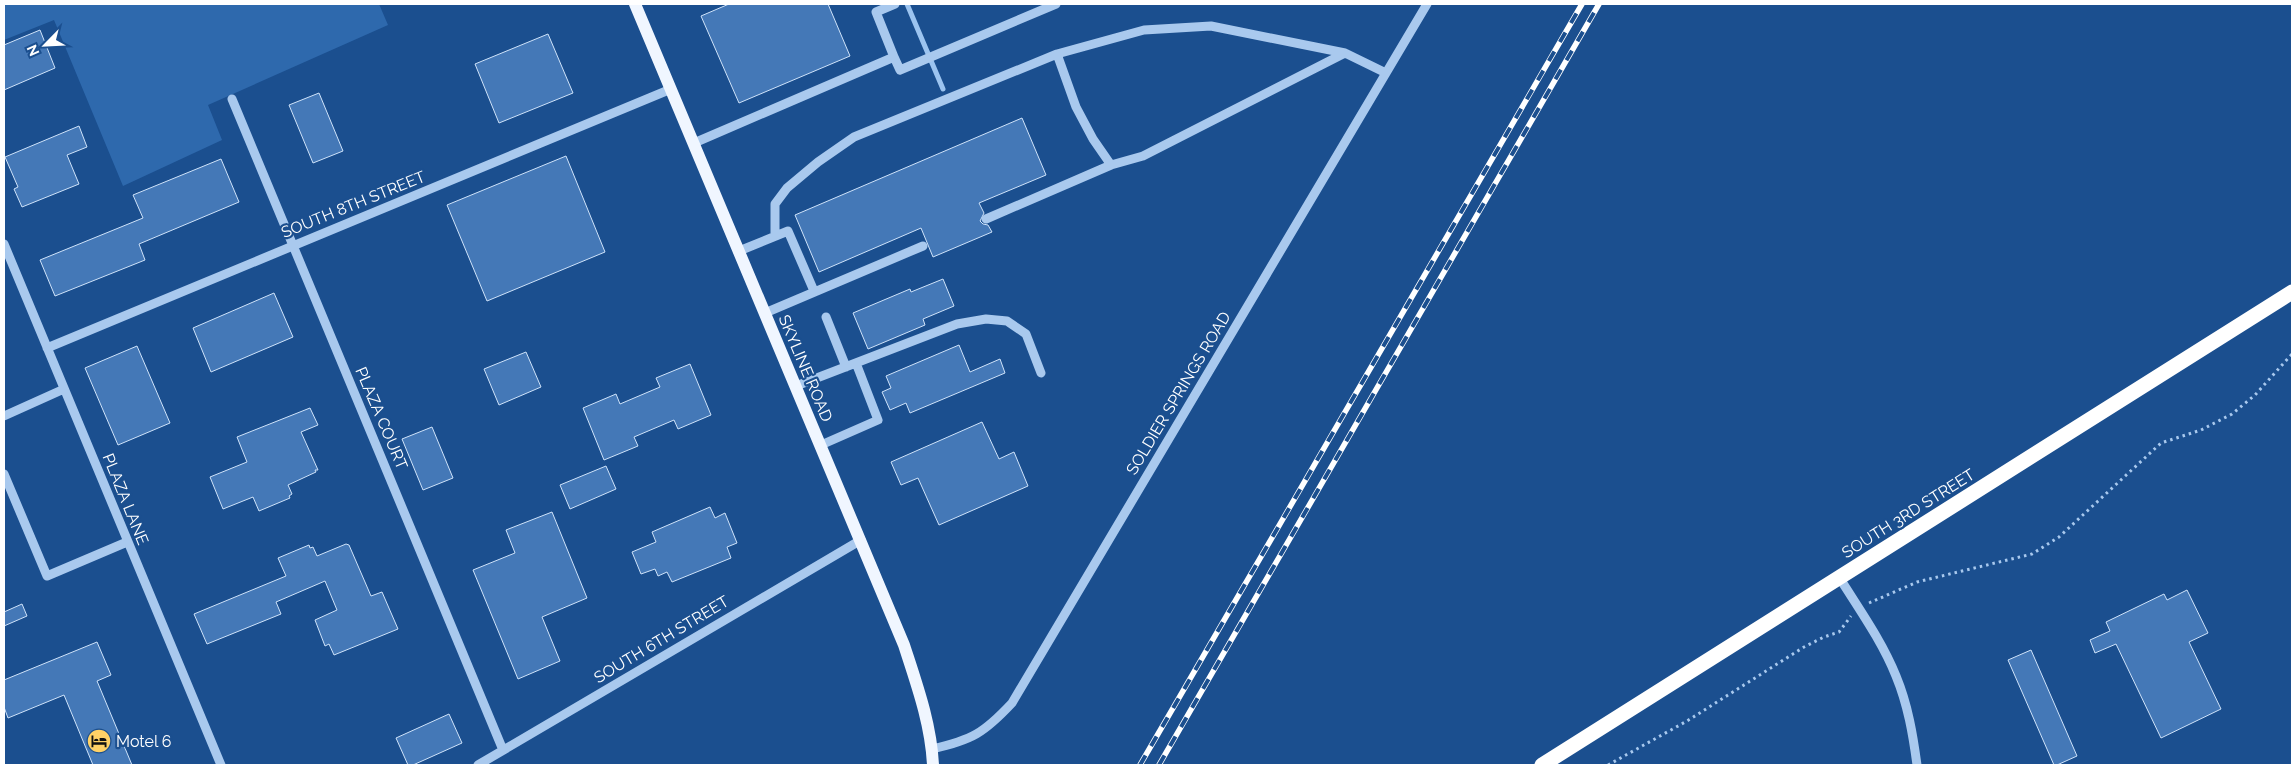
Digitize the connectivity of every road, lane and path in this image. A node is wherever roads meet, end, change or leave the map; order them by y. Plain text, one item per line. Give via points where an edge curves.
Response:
1 (635, 4) edge
2 (894, 4) edge
3 (1056, 4) edge
4 (1427, 4) edge
5 (1345, 53) junction
6 (1057, 54) junction
7 (894, 57) junction
8 (1386, 73) junction
9 (671, 89) junction
10 (232, 99) dead end
11 (694, 143) junction
12 (1111, 165) junction
13 (986, 219) dead end
14 (775, 236) junction
15 (4, 244) edge
16 (293, 244) junction
17 (923, 246) dead end
18 (739, 251) junction
19 (814, 291) junction
20 (2292, 292) edge
21 (766, 313) junction
22 (826, 317) dead end
23 (47, 348) junction
24 (2292, 354) edge
25 (856, 363) junction
26 (846, 367) junction
27 (1041, 373) dead end
28 (796, 386) junction
29 (64, 389) junction
30 (4, 416) edge
31 (821, 445) junction
32 (4, 474) edge
33 (861, 540) junction
34 (127, 542) junction
35 (1839, 577) junction
36 (1858, 607) junction
37 (932, 749) junction
38 (503, 750) junction
39 (221, 765) edge
40 (478, 765) edge
41 (933, 765) edge
42 (1542, 765) edge
43 (1608, 765) edge
44 (1917, 765) edge

1 - 9 main road, SKYLINE ROAD
2 - 7 street via 876,12
3 - 7 street via 900,70
4 - 8 street, SOLDIER SPRINGS ROAD
5 - 6 street via 1211,26 1144,30
5 - 8 street
5 - 12 street via 1144,156
6 - 12 street via 1076,107
6 - 14 street via 854,138 818,162 774,204
7 - 11 street
8 - 37 street, SOLDIER SPRINGS ROAD via 1012,703 976,736
9 - 11 main road, SKYLINE ROAD
9 - 16 street, SOUTH 8TH STREET
10 - 16 street, PLAZA COURT
11 - 18 main road, SKYLINE ROAD
12 - 13 street
14 - 18 street
14 - 19 street via 788,231
15 - 23 street, PLAZA LANE
16 - 23 street, SOUTH 8TH STREET
16 - 38 street, PLAZA COURT
17 - 19 street
18 - 21 main road, SKYLINE ROAD
19 - 21 street
20 - 35 highway, SOUTH 3RD STREET
21 - 28 main road, SKYLINE ROAD
22 - 26 street
23 - 29 street, PLAZA LANE
24 - 36 path via 2255,395 2232,414 2201,430 2160,444 2059,537 2032,554 1917,582
25 - 26 street
25 - 27 street via 957,324 986,319 1006,321 1026,334
25 - 31 street via 878,420
26 - 28 street
28 - 31 main road, SKYLINE ROAD
29 - 30 street
29 - 34 street, PLAZA LANE
31 - 33 main road, SKYLINE ROAD
32 - 34 street via 48,576
33 - 37 main road, SKYLINE ROAD via 904,645 922,699
33 - 38 street, SOUTH 6TH STREET
34 - 39 street, PLAZA LANE
35 - 36 street
35 - 42 highway, SOUTH 3RD STREET
36 - 43 path via 1839,632 1804,647 1687,721
36 - 44 street via 1896,677 1911,722
37 - 41 main road
38 - 40 street, SOUTH 6TH STREET

